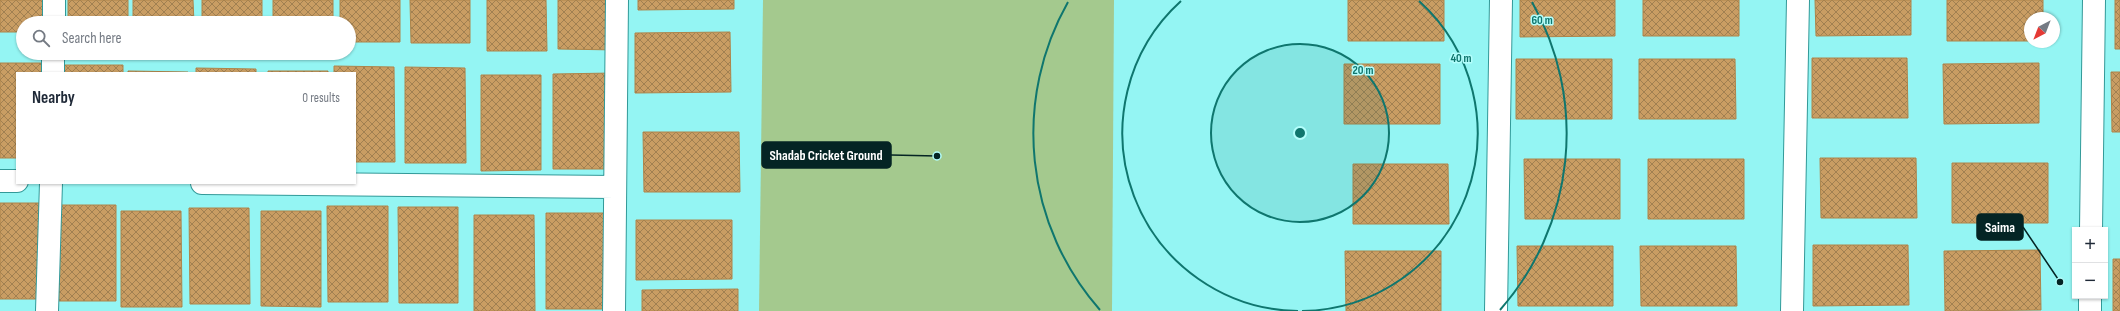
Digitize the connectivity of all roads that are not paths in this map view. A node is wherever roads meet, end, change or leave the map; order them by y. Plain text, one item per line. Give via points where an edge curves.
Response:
1 (54, 0) edge
2 (617, 0) edge
3 (1501, 0) edge
4 (1798, 0) edge
5 (2094, 0) edge
6 (54, 16) edge
7 (53, 60) edge
8 (53, 72) edge
9 (0, 181) edge
10 (16, 181) edge
11 (51, 184) edge
12 (305, 184) edge
13 (615, 187) junction
14 (2091, 227) edge
15 (2090, 299) edge
16 (47, 311) edge
17 (614, 311) edge
18 (1496, 311) edge
19 (1792, 311) edge
20 (2090, 311) edge

1 - 6 street
2 - 13 street
3 - 18 street
4 - 19 street
5 - 14 street
7 - 8 street
9 - 10 street
11 - 16 street
12 - 13 street
13 - 17 street
15 - 20 street

